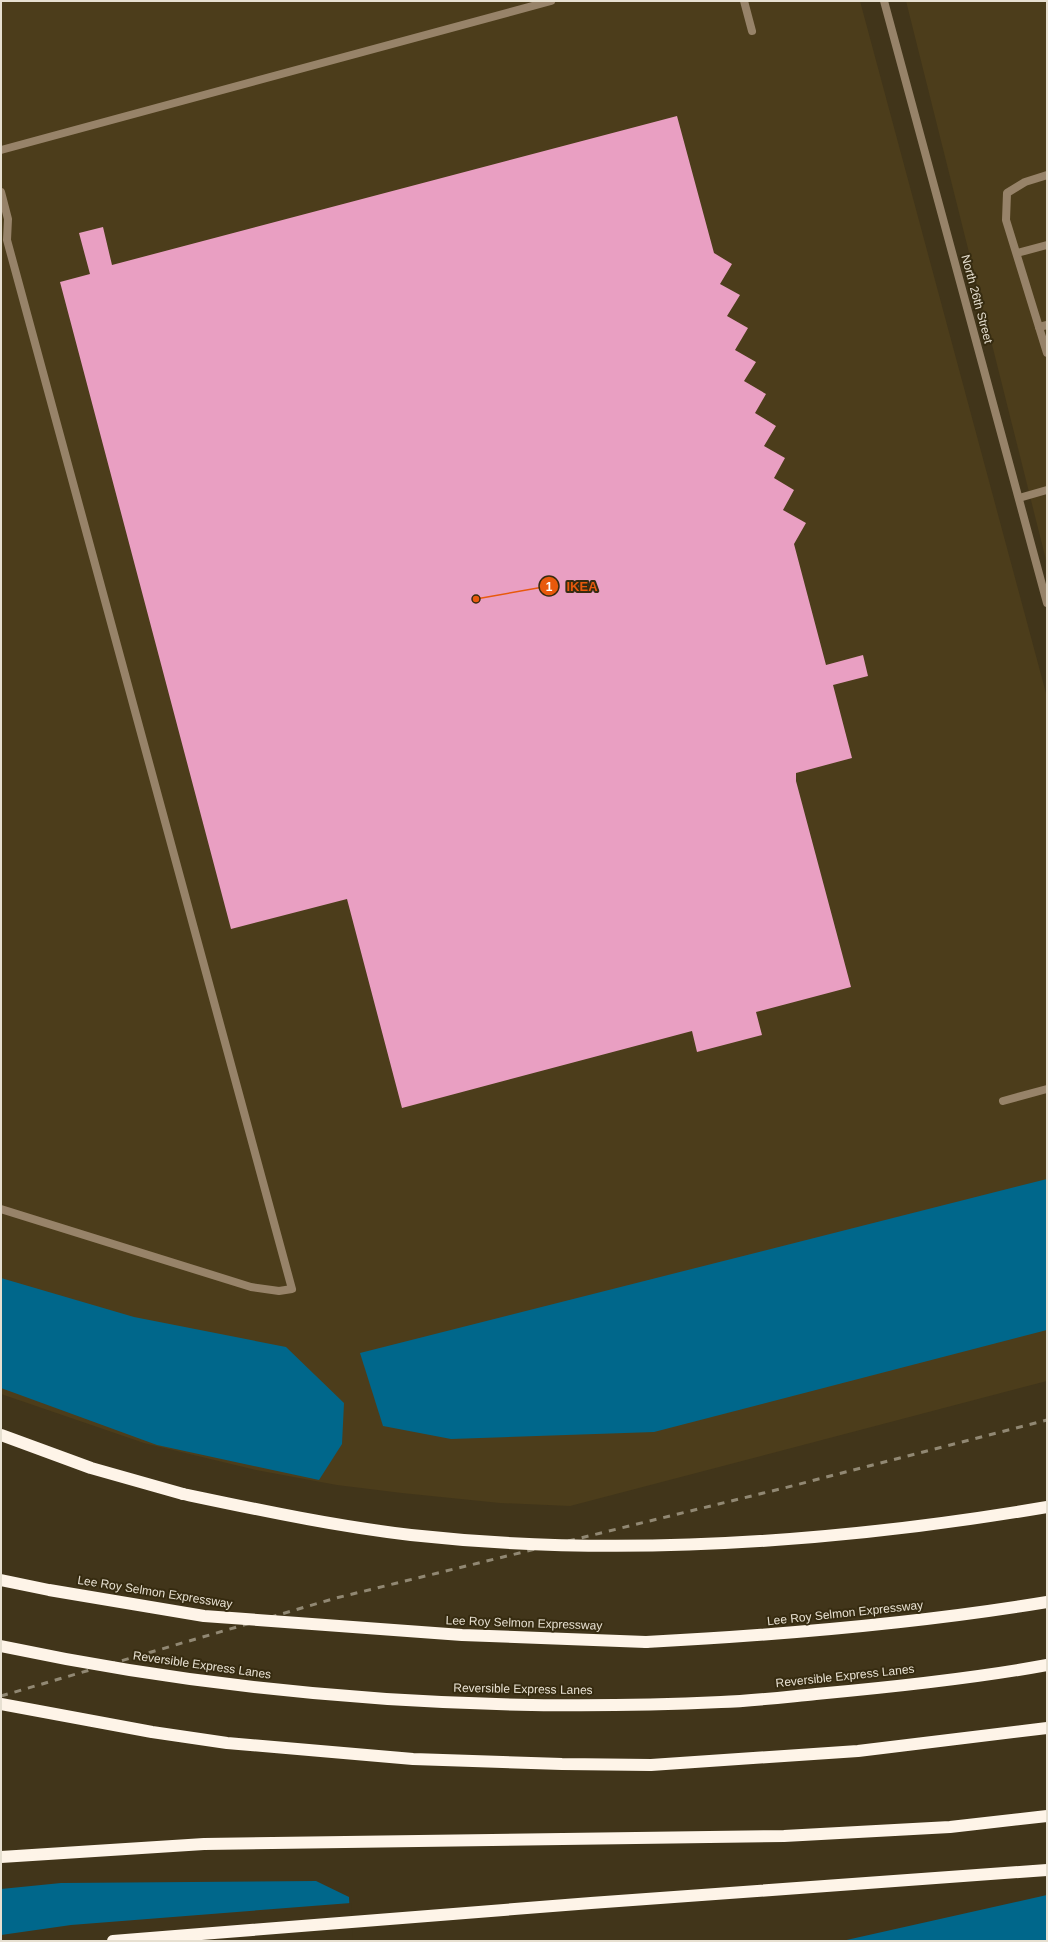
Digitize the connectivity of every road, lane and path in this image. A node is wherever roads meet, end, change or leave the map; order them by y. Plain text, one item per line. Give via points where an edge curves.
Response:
1 (551, 1) edge
2 (744, 1) edge
3 (884, 1) edge
4 (752, 31) dead end
5 (1, 150) edge
6 (1047, 175) edge
7 (1, 192) edge
8 (1047, 245) edge
9 (1017, 253) junction
10 (1043, 326) edge
11 (1047, 353) edge
12 (1047, 490) edge
13 (1019, 498) junction
14 (1047, 603) edge
15 (1047, 1089) edge
16 (1003, 1101) dead end
17 (1, 1209) edge
18 (1, 1435) edge
19 (1047, 1507) edge
20 (1, 1580) edge
21 (1047, 1602) edge
22 (1, 1646) edge
23 (1047, 1665) edge
24 (1, 1704) edge
25 (1047, 1729) edge
26 (1047, 1816) edge
27 (1, 1857) edge
28 (1047, 1870) edge
29 (113, 1941) edge

1 - 5 street
2 - 4 street
3 - 13 street, North 26th Street
6 - 9 street via 1025,182 1008,193 1006,220
7 - 17 street via 8,219 7,240 292,1289 251,1287
8 - 9 street
9 - 10 street
10 - 11 street
12 - 13 street
13 - 14 street, North 26th Street
15 - 16 street
18 - 19 highway, bridge via 91,1468 183,1494 307,1519 410,1535 500,1542 597,1545 807,1537 901,1528
20 - 21 highway, Lee Roy Selmon Expressway, bridge via 204,1616 462,1636 646,1642 754,1637 867,1626
22 - 23 highway, Reversible Express Lanes, bridge via 74,1661 286,1690 408,1701 559,1706 731,1701 882,1688
24 - 25 highway via 227,1743 433,1760 651,1765 858,1751
26 - 27 highway via 950,1827 784,1836 204,1844
28 - 29 highway

